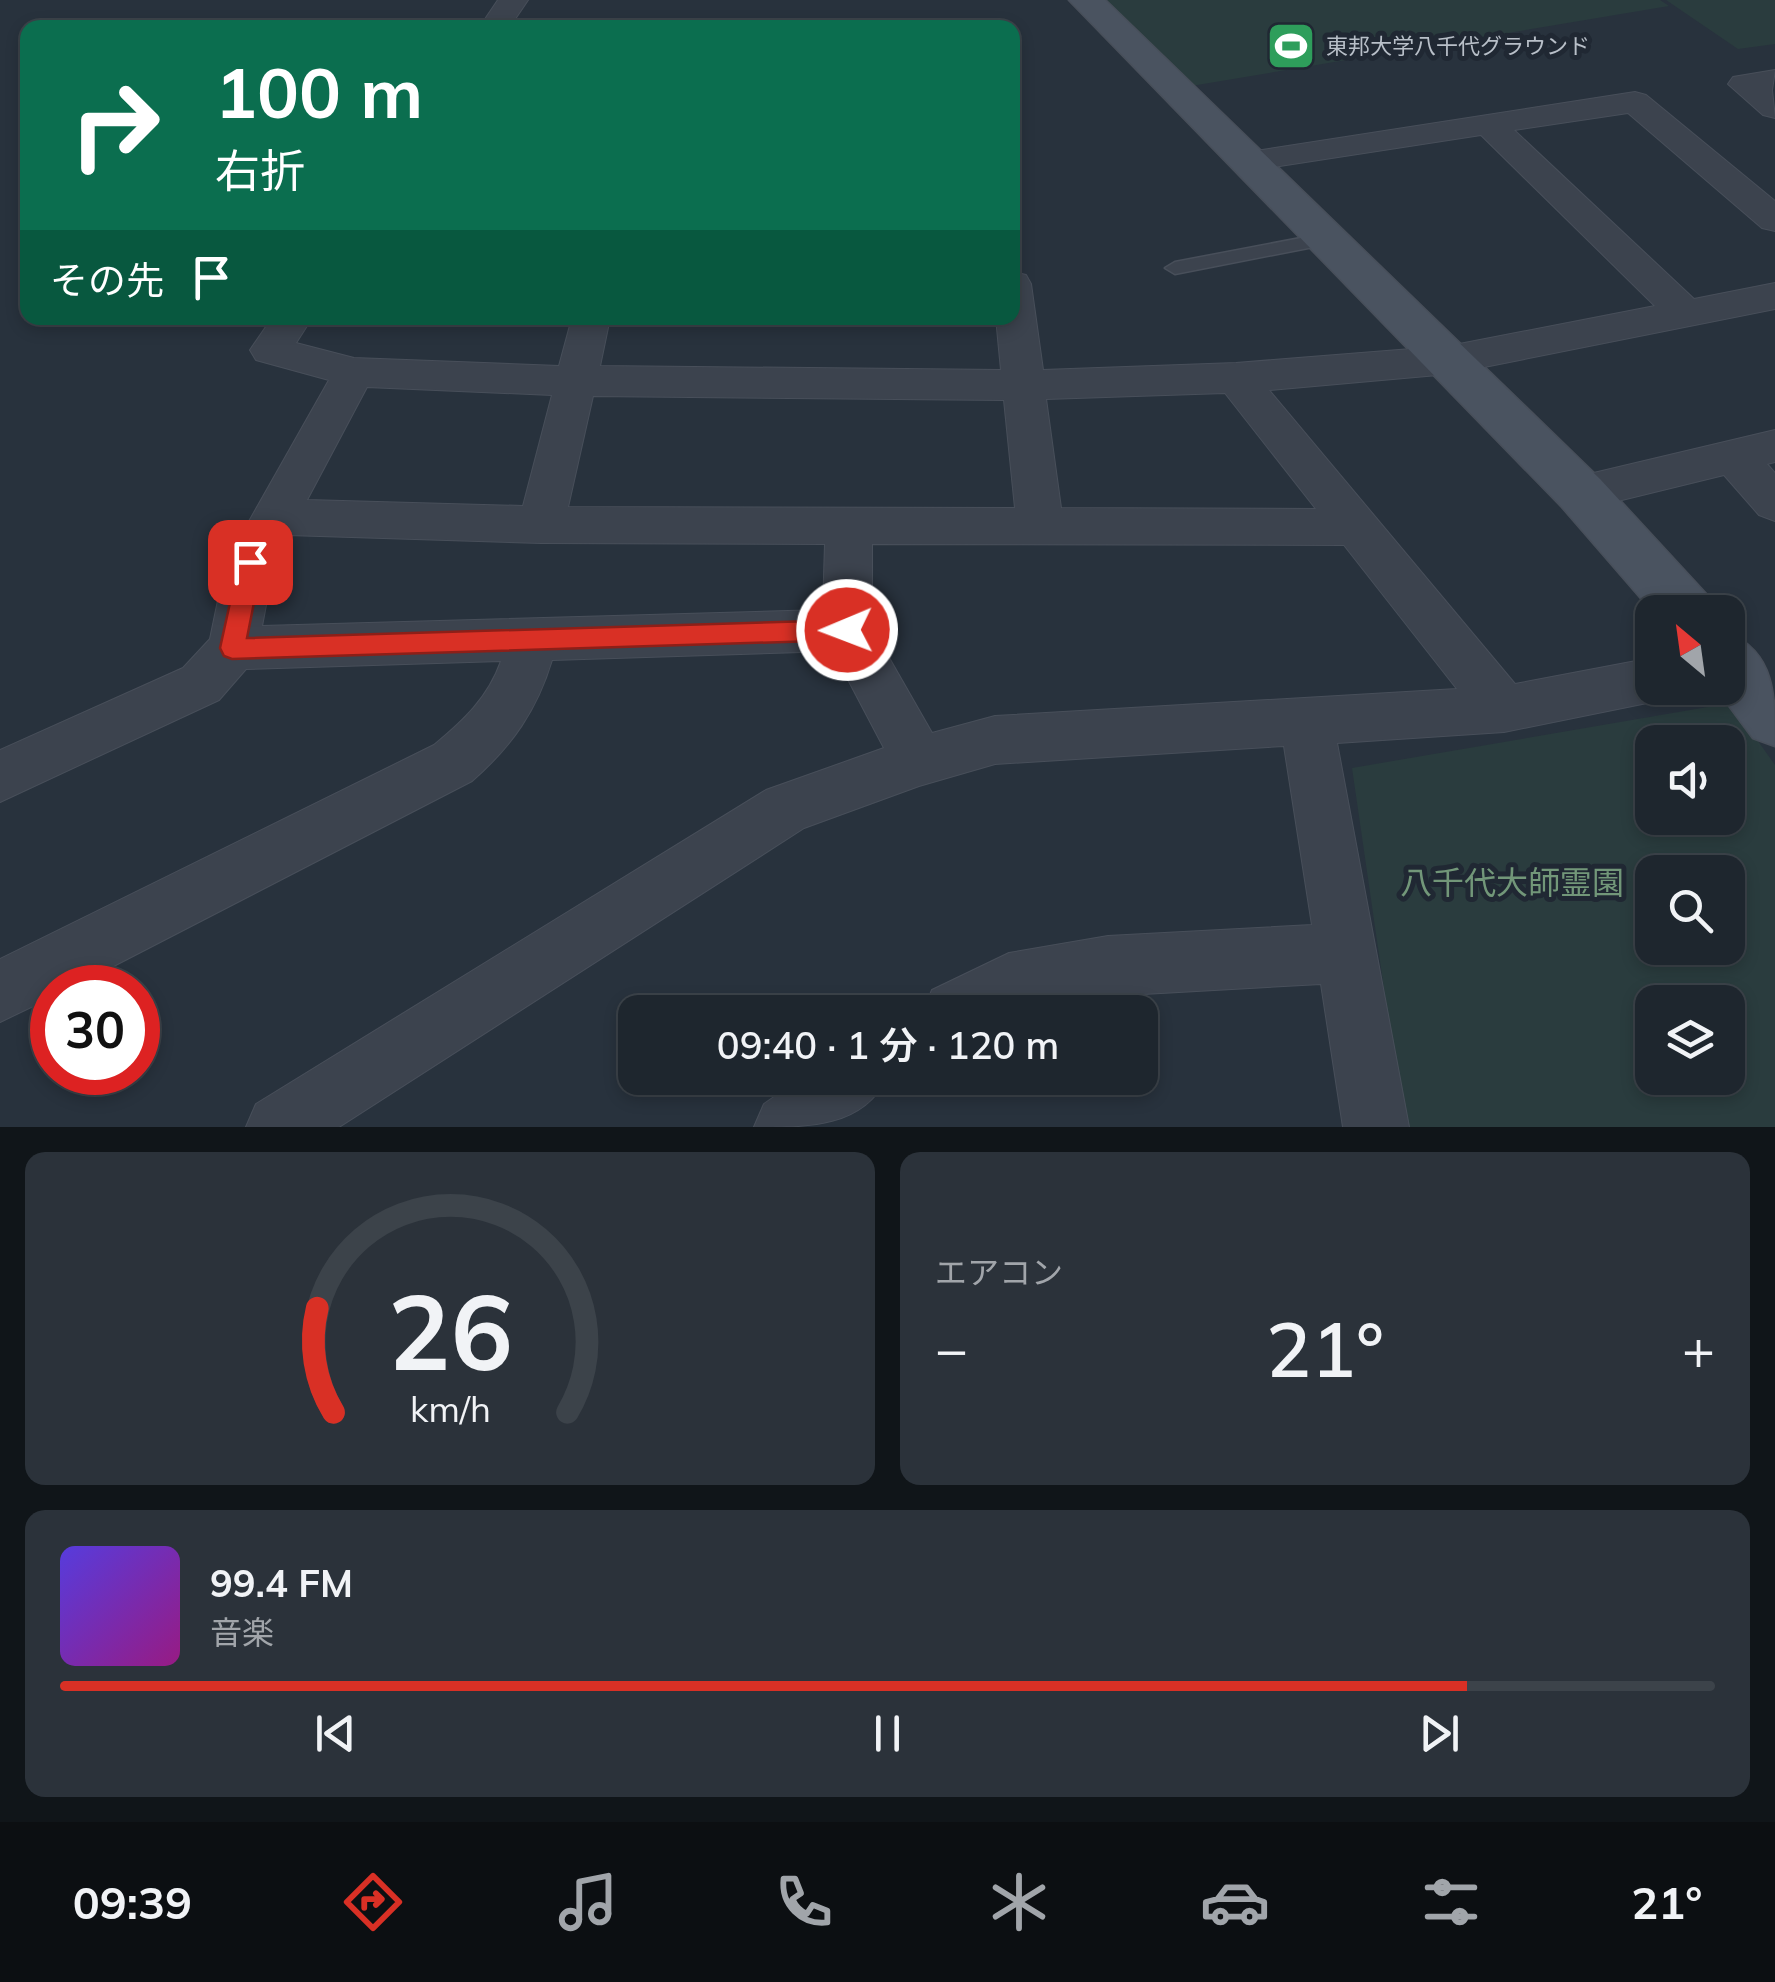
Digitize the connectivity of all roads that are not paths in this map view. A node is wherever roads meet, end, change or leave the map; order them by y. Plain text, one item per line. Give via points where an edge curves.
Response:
1 (1086, 0) edge
2 (1775, 80) edge
3 (1775, 108) edge
4 (1488, 124) junction
5 (1248, 161) junction
6 (1775, 172) edge
7 (1728, 180) junction
8 (1775, 220) edge
9 (1327, 239) junction
10 (1176, 268) dead end
11 (1775, 296) edge
12 (1687, 314) junction
13 (288, 325) edge
14 (590, 325) edge
15 (1018, 325) edge
16 (1450, 360) junction
17 (354, 372) junction
18 (1236, 378) junction
19 (578, 380) junction
20 (1026, 384) junction
21 (1754, 451) edge
22 (1580, 493) junction
23 (1775, 504) edge
24 (275, 516) junction
25 (541, 525) junction
26 (849, 526) junction
27 (1040, 526) junction
28 (1357, 527) junction
29 (1672, 595) edge
30 (847, 630) junction
31 (532, 638) junction
32 (232, 648) junction
33 (1745, 682) edge
34 (1635, 683) edge
35 (1504, 708) junction
36 (1775, 719) edge
37 (1306, 720) junction
38 (918, 761) junction
39 (0, 776) edge
40 (1346, 952) junction
41 (0, 991) edge
42 (987, 995) edge
43 (831, 1095) edge
44 (279, 1127) edge
45 (787, 1127) edge
46 (1376, 1127) edge

1 - 5 street
2 - 3 street via 1744,84
4 - 5 street
4 - 7 street via 1635,102
4 - 12 street
5 - 9 street
6 - 7 street
7 - 8 street
9 - 10 lane
9 - 16 street
11 - 12 street
12 - 16 street
13 - 17 street via 270,350
14 - 19 street
15 - 20 street
16 - 18 street
16 - 22 street
17 - 19 street
17 - 24 street
18 - 20 street
18 - 28 street
19 - 20 street
19 - 25 street
20 - 27 street
21 - 22 street
21 - 23 street
22 - 29 street
24 - 25 street
24 - 32 street via 250,562
25 - 26 street
26 - 27 street
26 - 30 street
27 - 28 street
28 - 35 street
30 - 31 street
30 - 38 street
31 - 32 street
31 - 41 street via 523,680 494,730 453,763
32 - 39 street via 201,684
33 - 36 street
34 - 35 street
35 - 37 street
37 - 38 street via 994,740
37 - 40 street
38 - 44 street via 786,809
40 - 42 street via 1108,966 1009,984
40 - 46 street
43 - 45 street

